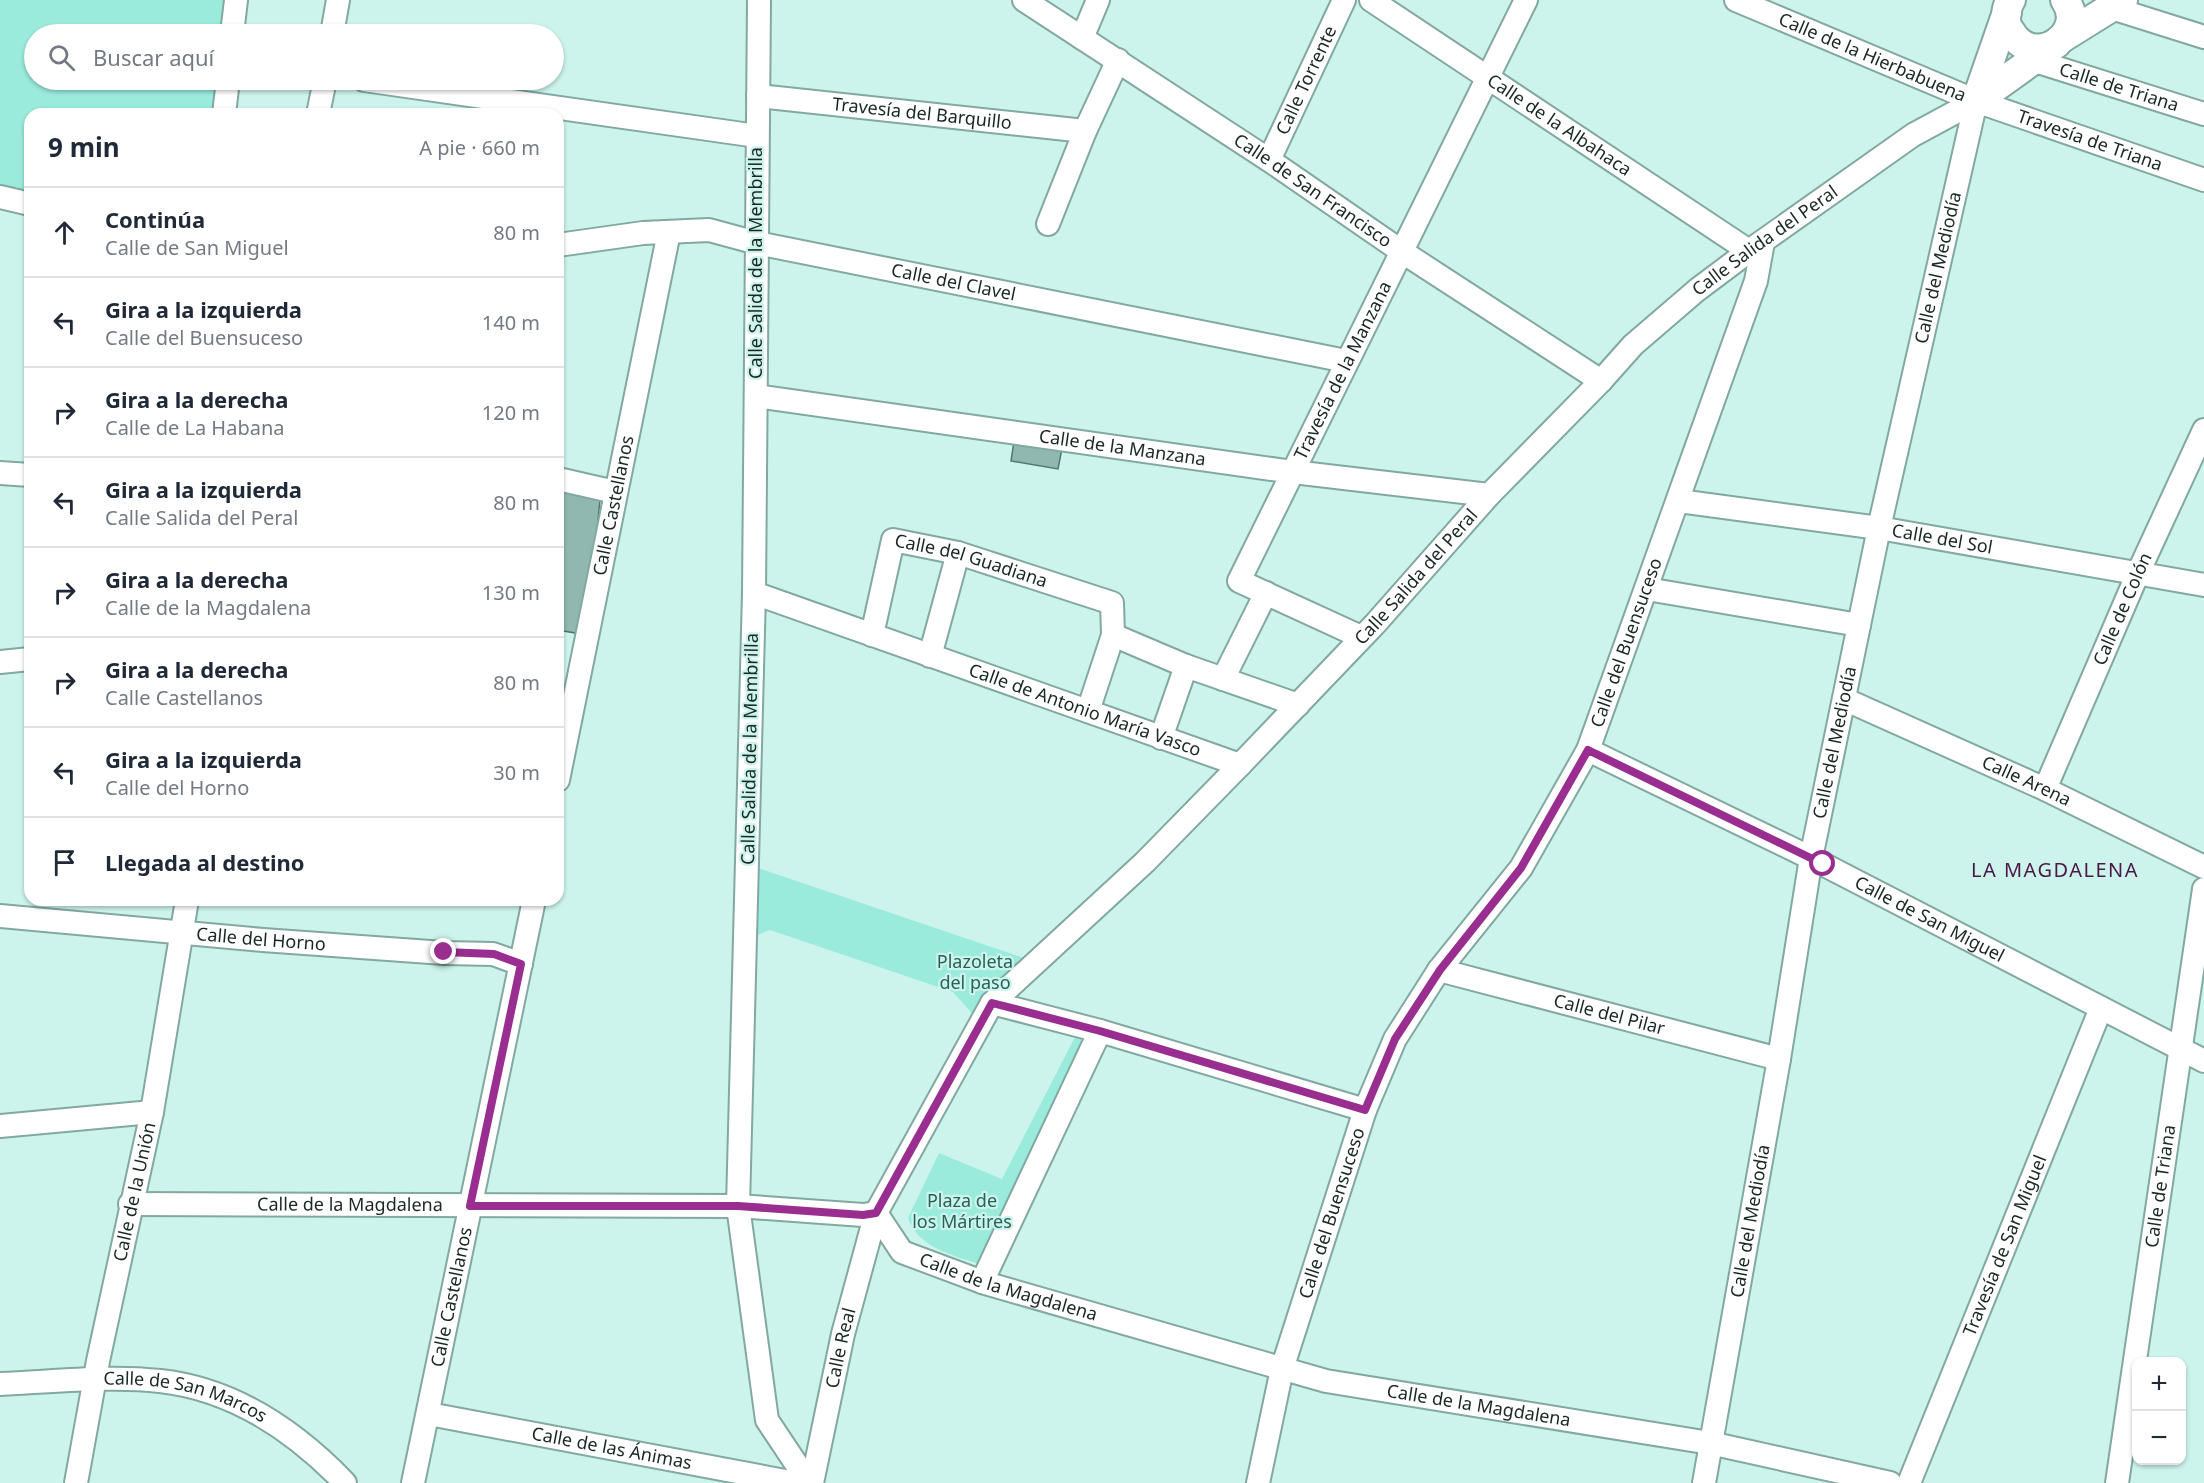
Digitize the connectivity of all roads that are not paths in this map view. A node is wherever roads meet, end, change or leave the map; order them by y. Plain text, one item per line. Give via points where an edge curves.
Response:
1 (236, 0) edge
2 (338, 0) edge
3 (759, 0) edge
4 (1024, 0) edge
5 (1098, 0) edge
6 (1344, 0) edge
7 (1371, 0) edge
8 (1526, 0) edge
9 (1736, 0) edge
10 (2065, 0) edge
11 (2008, 4) edge
12 (2118, 4) edge
13 (233, 24) edge
14 (334, 24) edge
15 (2204, 37) edge
16 (1083, 38) junction
17 (2060, 40) junction
18 (1118, 60) junction
19 (2035, 61) junction
20 (1486, 78) junction
21 (227, 90) edge
22 (323, 90) edge
23 (434, 90) edge
24 (759, 96) junction
25 (1976, 101) junction
26 (225, 108) edge
27 (319, 108) edge
28 (560, 108) edge
29 (564, 108) edge
30 (2204, 114) edge
31 (1085, 131) junction
32 (757, 136) junction
33 (1269, 160) junction
34 (2204, 180) edge
35 (0, 197) edge
36 (24, 203) edge
37 (1048, 224) dead end
38 (669, 232) junction
39 (757, 243) junction
40 (564, 244) edge
41 (1756, 246) junction
42 (1401, 251) junction
43 (1346, 362) junction
44 (1601, 381) junction
45 (756, 396) junction
46 (2204, 430) edge
47 (1293, 472) junction
48 (0, 473) edge
49 (24, 475) edge
50 (564, 480) edge
51 (615, 492) junction
52 (1489, 495) junction
53 (1679, 501) junction
54 (1879, 528) junction
55 (958, 553) junction
56 (2138, 573) junction
57 (2204, 585) edge
58 (1647, 590) junction
59 (754, 593) junction
60 (1266, 593) junction
61 (1859, 625) junction
62 (872, 635) junction
63 (1113, 635) junction
64 (1361, 637) junction
65 (930, 656) junction
66 (24, 660) edge
67 (0, 662) edge
68 (1186, 666) junction
69 (1223, 679) junction
70 (1844, 699) junction
71 (1298, 705) junction
72 (1088, 711) junction
73 (1161, 738) junction
74 (564, 750) edge
75 (1588, 750) junction
76 (1240, 765) junction
77 (2045, 789) junction
78 (1810, 858) junction
79 (2204, 867) edge
80 (2204, 889) edge
81 (186, 906) edge
82 (533, 906) edge
83 (0, 916) edge
84 (181, 932) junction
85 (521, 964) junction
86 (1440, 970) junction
87 (992, 1003) junction
88 (2100, 1008) junction
89 (1100, 1031) junction
90 (2181, 1048) junction
91 (1779, 1059) junction
92 (2204, 1061) edge
93 (1365, 1110) junction
94 (152, 1113) junction
95 (0, 1126) edge
96 (130, 1204) junction
97 (470, 1206) junction
98 (738, 1206) junction
99 (876, 1213) junction
100 (982, 1282) junction
101 (1282, 1369) junction
102 (94, 1380) junction
103 (0, 1384) edge
104 (429, 1414) junction
105 (1710, 1443) junction
106 (76, 1483) edge
107 (345, 1483) edge
108 (413, 1483) edge
109 (795, 1483) edge
110 (811, 1483) edge
111 (1258, 1483) edge
112 (1704, 1483) edge
113 (1890, 1483) edge
114 (1909, 1483) edge
115 (2117, 1483) edge

1 - 13 street
2 - 14 street
3 - 24 street, Calle Salida de la Membrilla
4 - 16 street, Calle de San Francisco
5 - 16 street
6 - 33 street, Calle Torrente
7 - 20 street, Calle de la Albahaca
8 - 20 street, Travesía de la Manzana
9 - 25 street, Calle de la Hierbabuena
10 - 17 main road via 2070,26
11 - 17 main road via 2006,26 2019,43 2038,50
11 - 25 main road, Calle del Mediodía
12 - 15 street
12 - 17 main road, Calle Salida del Peral
16 - 18 street, Calle de San Francisco
17 - 19 main road, Calle Salida del Peral
18 - 31 street
18 - 33 street, Calle de San Francisco
19 - 25 main road, Calle Salida del Peral
19 - 30 street, Calle de Triana
20 - 41 street, Calle de la Albahaca
20 - 42 street, Travesía de la Manzana
21 - 26 street
22 - 27 street
23 - 28 street
24 - 31 street, Travesía del Barquillo
24 - 32 street, Calle Salida de la Membrilla
25 - 34 street, Travesía de Triana
25 - 41 street, Calle Salida del Peral via 1912,135
25 - 54 street, Calle del Mediodía
29 - 32 street
31 - 37 street
32 - 39 street, Calle Salida de la Membrilla
33 - 42 street, Calle de San Francisco
35 - 36 street
38 - 39 street, Calle del Clavel via 709,230
38 - 40 street, Calle del Clavel
38 - 51 street, Calle Castellanos
39 - 43 street, Calle del Clavel
39 - 45 street, Calle Salida de la Membrilla
41 - 44 street, Calle Salida del Peral via 1633,345
41 - 53 street, Calle del Buensuceso via 1756,281
42 - 43 street, Travesía de la Manzana
42 - 44 street, Calle de San Francisco
43 - 47 street, Travesía de la Manzana
44 - 52 street, Calle Salida del Peral
45 - 47 street, Calle de la Manzana
45 - 59 street, Calle Salida de la Membrilla
46 - 56 street, Calle de Colón
47 - 52 street, Calle de la Manzana
47 - 60 street, Travesía de la Manzana via 1239,581
48 - 49 street
50 - 51 street
51 - 74 street, Calle Castellanos
52 - 64 street, Calle Salida del Peral
53 - 54 street, Calle del Sol
53 - 58 street, Calle del Buensuceso
54 - 56 street, Calle del Sol
54 - 61 street, Calle del Mediodía
55 - 62 street, Calle del Guadiana via 893,540
55 - 63 street, Calle del Guadiana via 1112,603
55 - 65 street
56 - 57 street, Calle del Sol
56 - 77 street, Calle de Colón
58 - 61 street
58 - 75 street, Calle del Buensuceso
59 - 62 street, Calle de Antonio María Vasco
59 - 98 street, Calle Salida de la Membrilla
60 - 64 street
60 - 69 street
61 - 70 street, Calle del Mediodía
62 - 65 street, Calle de Antonio María Vasco
63 - 68 street
63 - 72 street
64 - 71 street, Calle Salida del Peral
65 - 72 street, Calle de Antonio María Vasco
66 - 67 street
68 - 69 street
68 - 73 street
69 - 71 street
70 - 77 street, Calle Arena
70 - 78 street, Calle del Mediodía
71 - 76 street, Calle Salida del Peral
72 - 73 street, Calle de Antonio María Vasco
73 - 76 street, Calle de Antonio María Vasco
75 - 78 street, Calle de San Miguel
75 - 86 street, Calle del Buensuceso via 1521,868
76 - 87 street, Calle Salida del Peral via 1145,862
77 - 79 street, Calle Arena
78 - 88 street, Calle de San Miguel
78 - 91 street, Calle del Mediodía
80 - 90 street, Calle de Triana
81 - 84 street, Calle de la Unión
82 - 85 street, Calle Castellanos
83 - 84 street, Calle del Horno
84 - 85 street, Calle del Horno via 494,954
84 - 94 street, Calle de la Unión
85 - 97 street, Calle Castellanos
86 - 91 street, Calle del Pilar
86 - 93 street, Calle del Buensuceso via 1395,1039
87 - 89 street
87 - 99 street, Calle Salida del Peral
88 - 90 street, Calle de San Miguel
88 - 114 street, Travesía de San Miguel
89 - 93 street
89 - 100 street
90 - 92 street, Calle de San Miguel
90 - 115 street, Calle de Triana
91 - 105 street, Calle del Mediodía
93 - 101 street, Calle del Buensuceso
94 - 95 street
94 - 96 street, Calle de la Unión
96 - 97 street, Calle de la Magdalena
96 - 102 street, Calle de la Unión
97 - 98 street, Calle de la Magdalena
97 - 104 street, Calle Castellanos
98 - 99 street, Calle de la Magdalena
98 - 110 street, Calle Salida de la Membrilla via 767,1420
99 - 100 street, Calle de la Magdalena via 902,1252
99 - 110 street, Calle Real via 843,1334
100 - 101 street, Calle de la Magdalena
101 - 105 street, Calle de la Magdalena via 1326,1381
101 - 111 street, Calle del Buensuceso
102 - 103 street, Calle de San Marcos
102 - 106 street, Calle de la Unión
102 - 107 street, Calle de San Marcos via 161,1381 205,1390 240,1403 282,1427
104 - 108 street, Calle Castellanos
104 - 109 street, Calle de las Ánimas
105 - 112 street, Calle del Mediodía
105 - 113 street, Calle de la Magdalena

